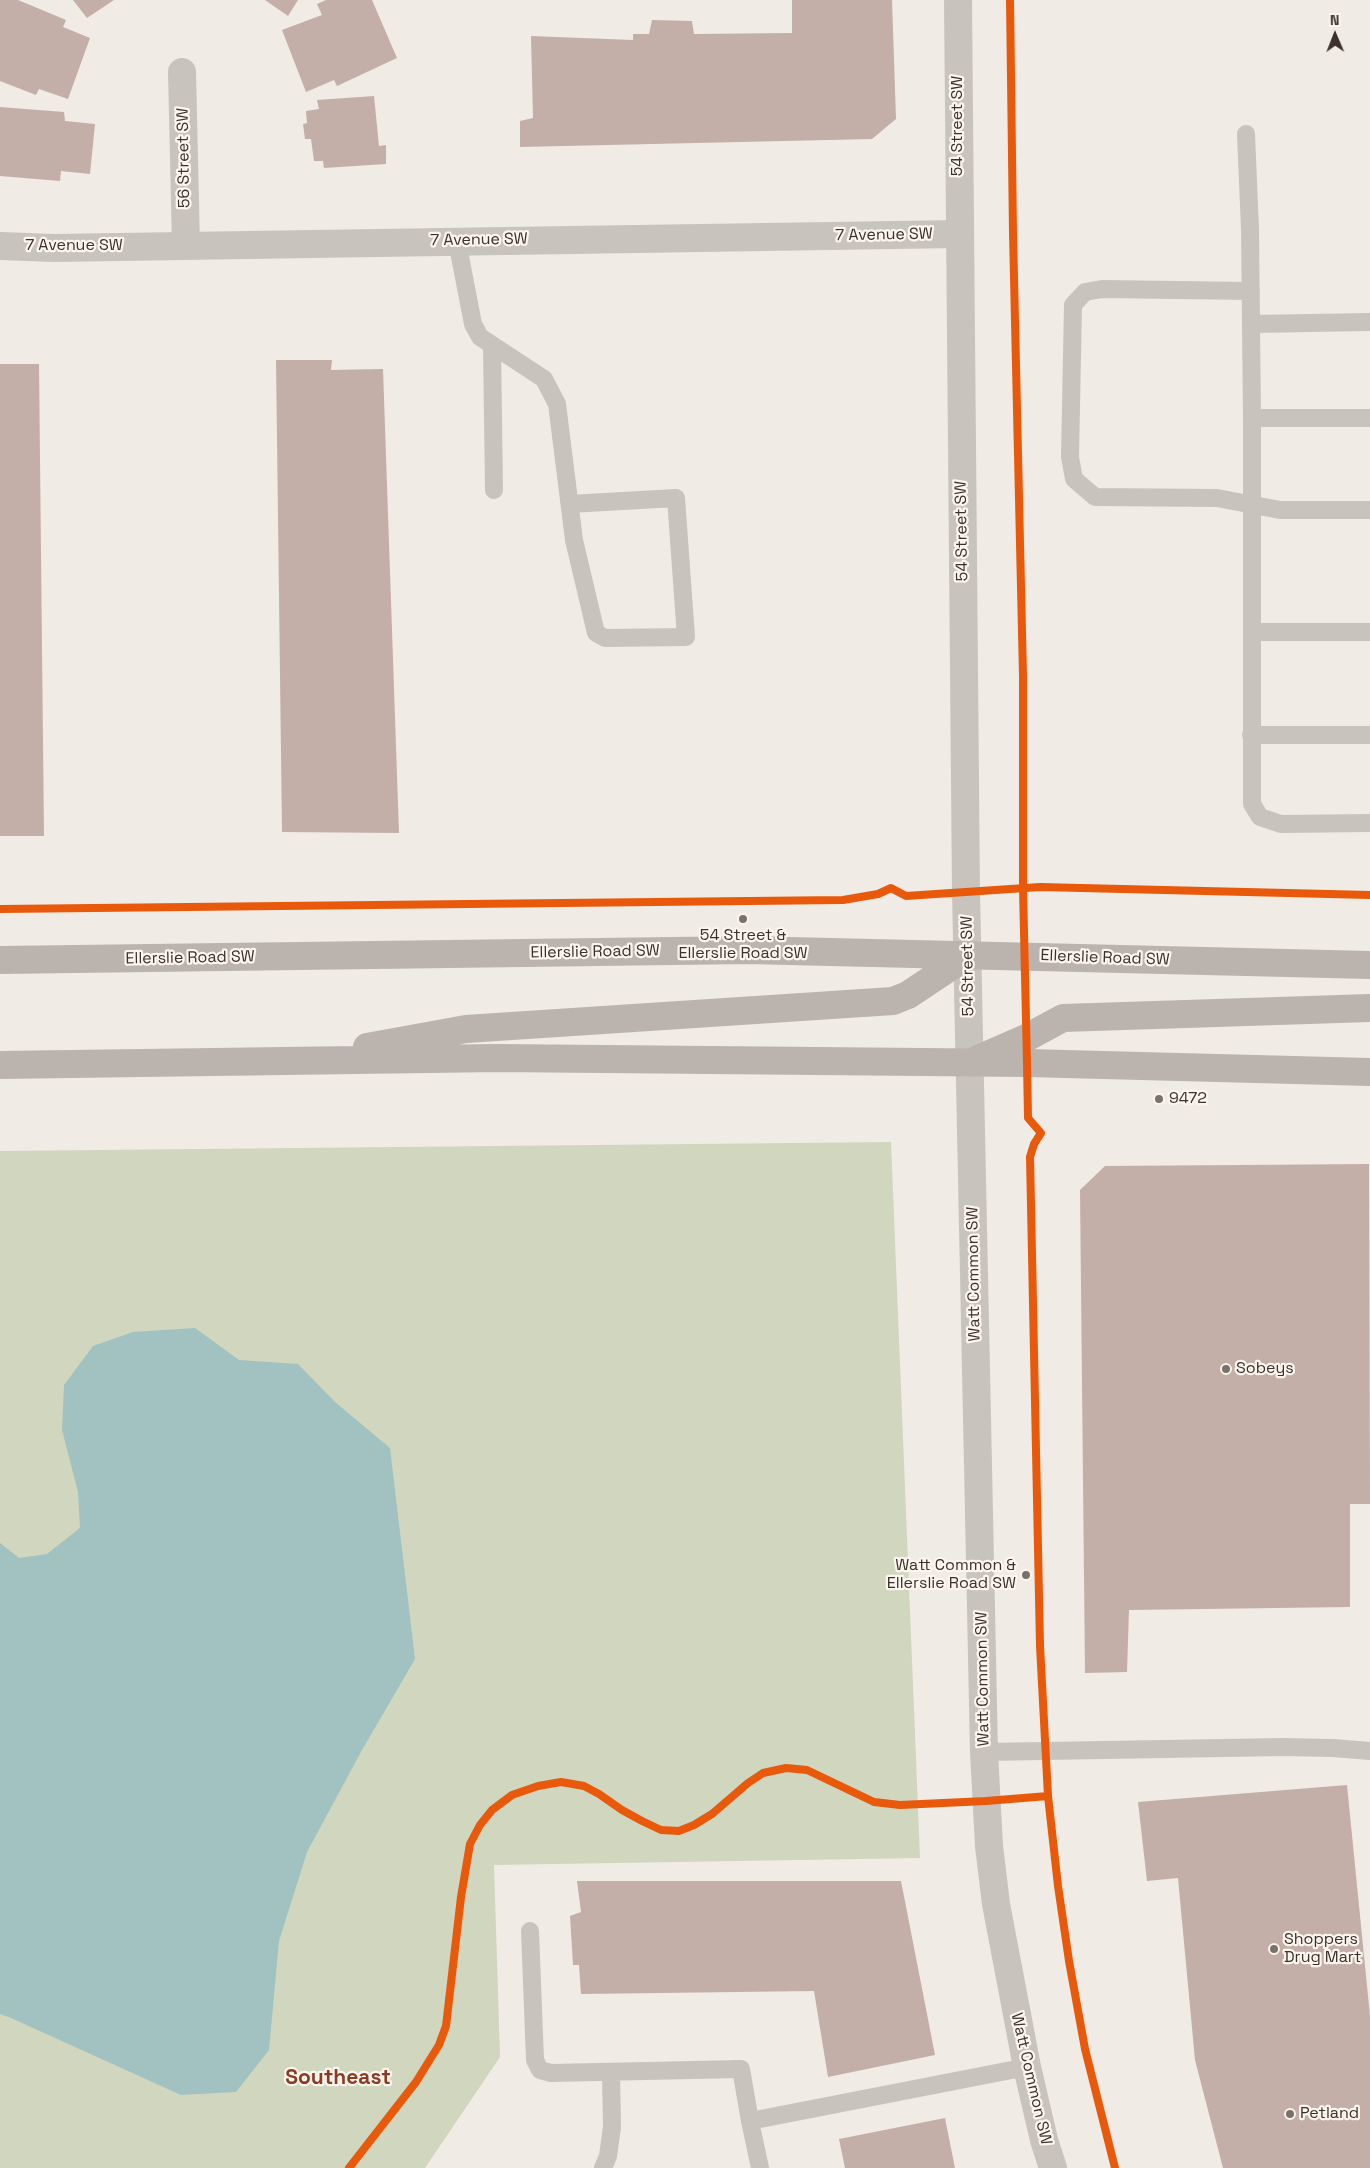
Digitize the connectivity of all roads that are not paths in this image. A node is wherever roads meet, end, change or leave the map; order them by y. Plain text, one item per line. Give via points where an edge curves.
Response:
1 (958, 0) edge
2 (182, 72) dead end
3 (1246, 134) dead end
4 (959, 234) junction
5 (457, 240) junction
6 (186, 245) junction
7 (0, 246) edge
8 (1251, 291) junction
9 (1370, 322) edge
10 (1251, 324) junction
11 (492, 346) junction
12 (1252, 418) junction
13 (1370, 418) edge
14 (494, 490) dead end
15 (570, 504) junction
16 (1252, 504) junction
17 (1370, 510) edge
18 (1252, 632) junction
19 (1370, 632) edge
20 (1251, 735) junction
21 (1370, 736) edge
22 (1370, 823) edge
23 (968, 955) junction
24 (0, 960) edge
25 (1370, 965) edge
26 (1370, 1008) edge
27 (287, 1061) junction
28 (970, 1062) junction
29 (0, 1065) edge
30 (1370, 1072) edge
31 (1370, 1751) edge
32 (984, 1752) junction
33 (530, 1931) dead end
34 (1027, 2067) junction
35 (611, 2072) junction
36 (750, 2121) junction
37 (602, 2168) edge
38 (760, 2168) edge
39 (1053, 2168) edge

1 - 4 street, 54 Street SW
2 - 6 street, 56 Street SW
3 - 8 lane
4 - 5 street, 7 Avenue SW
4 - 23 street, 54 Street SW
5 - 6 street, 7 Avenue SW
5 - 11 lane via 473,324 480,337
6 - 7 street, 7 Avenue SW
8 - 10 lane
8 - 16 lane via 1102,289 1086,292 1073,305 1070,457 1074,479 1095,497 1217,498
9 - 10 lane
10 - 12 lane
11 - 14 lane
11 - 15 lane via 544,379 557,404
12 - 13 lane
12 - 16 lane
15 - 15 lane via 574,540 596,632 605,638 686,637 676,498
16 - 17 lane via 1280,510
16 - 18 lane
18 - 19 lane
18 - 20 lane
20 - 21 lane
20 - 22 lane via 1252,804 1260,817 1281,824
23 - 24 main road, Ellerslie Road SW via 748,950
23 - 25 main road, Ellerslie Road SW
23 - 27 main road via 908,995 892,1001 466,1029
23 - 28 street, 54 Street SW
26 - 28 main road via 1063,1018
27 - 28 main road via 498,1058
27 - 29 main road
28 - 30 main road
28 - 32 street, Watt Common SW
31 - 32 lane via 1283,1747
32 - 34 street, Watt Common SW via 996,1904
33 - 35 lane via 535,2060 540,2070 551,2074
34 - 36 lane
34 - 39 street, Watt Common SW
35 - 36 lane via 741,2069
35 - 37 lane via 612,2126 608,2156
36 - 38 lane

